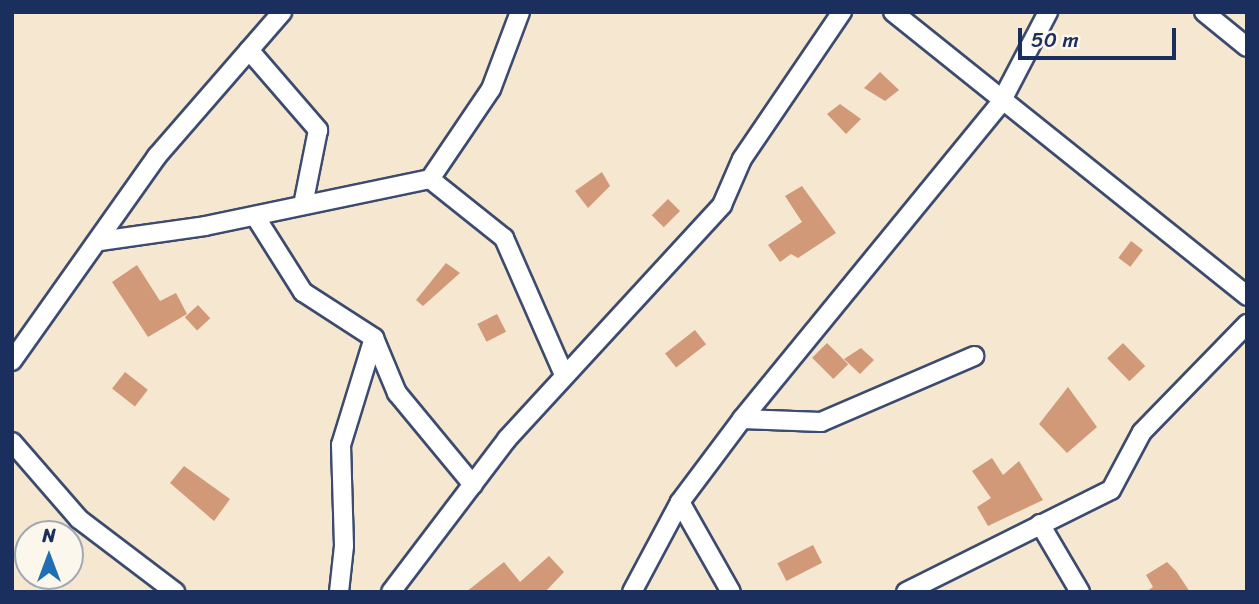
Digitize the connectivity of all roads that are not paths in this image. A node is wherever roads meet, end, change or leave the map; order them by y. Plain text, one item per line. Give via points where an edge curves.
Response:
1 (282, 12) edge
2 (520, 12) edge
3 (842, 12) edge
4 (893, 12) edge
5 (1048, 12) edge
6 (1204, 12) edge
7 (1247, 47) edge
8 (249, 50) junction
9 (1001, 102) junction
10 (429, 179) junction
11 (303, 205) junction
12 (255, 216) junction
13 (100, 241) junction
14 (1247, 296) edge
15 (1247, 324) edge
16 (374, 338) junction
17 (974, 356) dead end
18 (12, 361) edge
19 (564, 375) junction
20 (742, 419) junction
21 (12, 442) edge
22 (473, 485) junction
23 (680, 502) junction
24 (1040, 524) junction
25 (176, 592) edge
26 (339, 592) edge
27 (391, 592) edge
28 (632, 592) edge
29 (731, 592) edge
30 (906, 592) edge
31 (1080, 592) edge

1 - 8 street
2 - 10 street via 491,89
3 - 19 street via 742,159 722,205
4 - 9 street
5 - 9 street
6 - 7 street
8 - 11 street via 318,130
8 - 13 street via 157,156
9 - 14 street
9 - 20 street
10 - 11 street
10 - 19 street via 504,238
11 - 12 street
12 - 13 street
12 - 16 street via 303,292
13 - 18 street
15 - 24 street via 1142,432 1111,490
16 - 22 street via 397,393
16 - 26 street via 341,445 344,546
17 - 20 street via 821,422
19 - 22 street
20 - 23 street
21 - 25 street via 79,519
22 - 27 street
23 - 28 street
23 - 29 street
24 - 30 street
24 - 31 street

